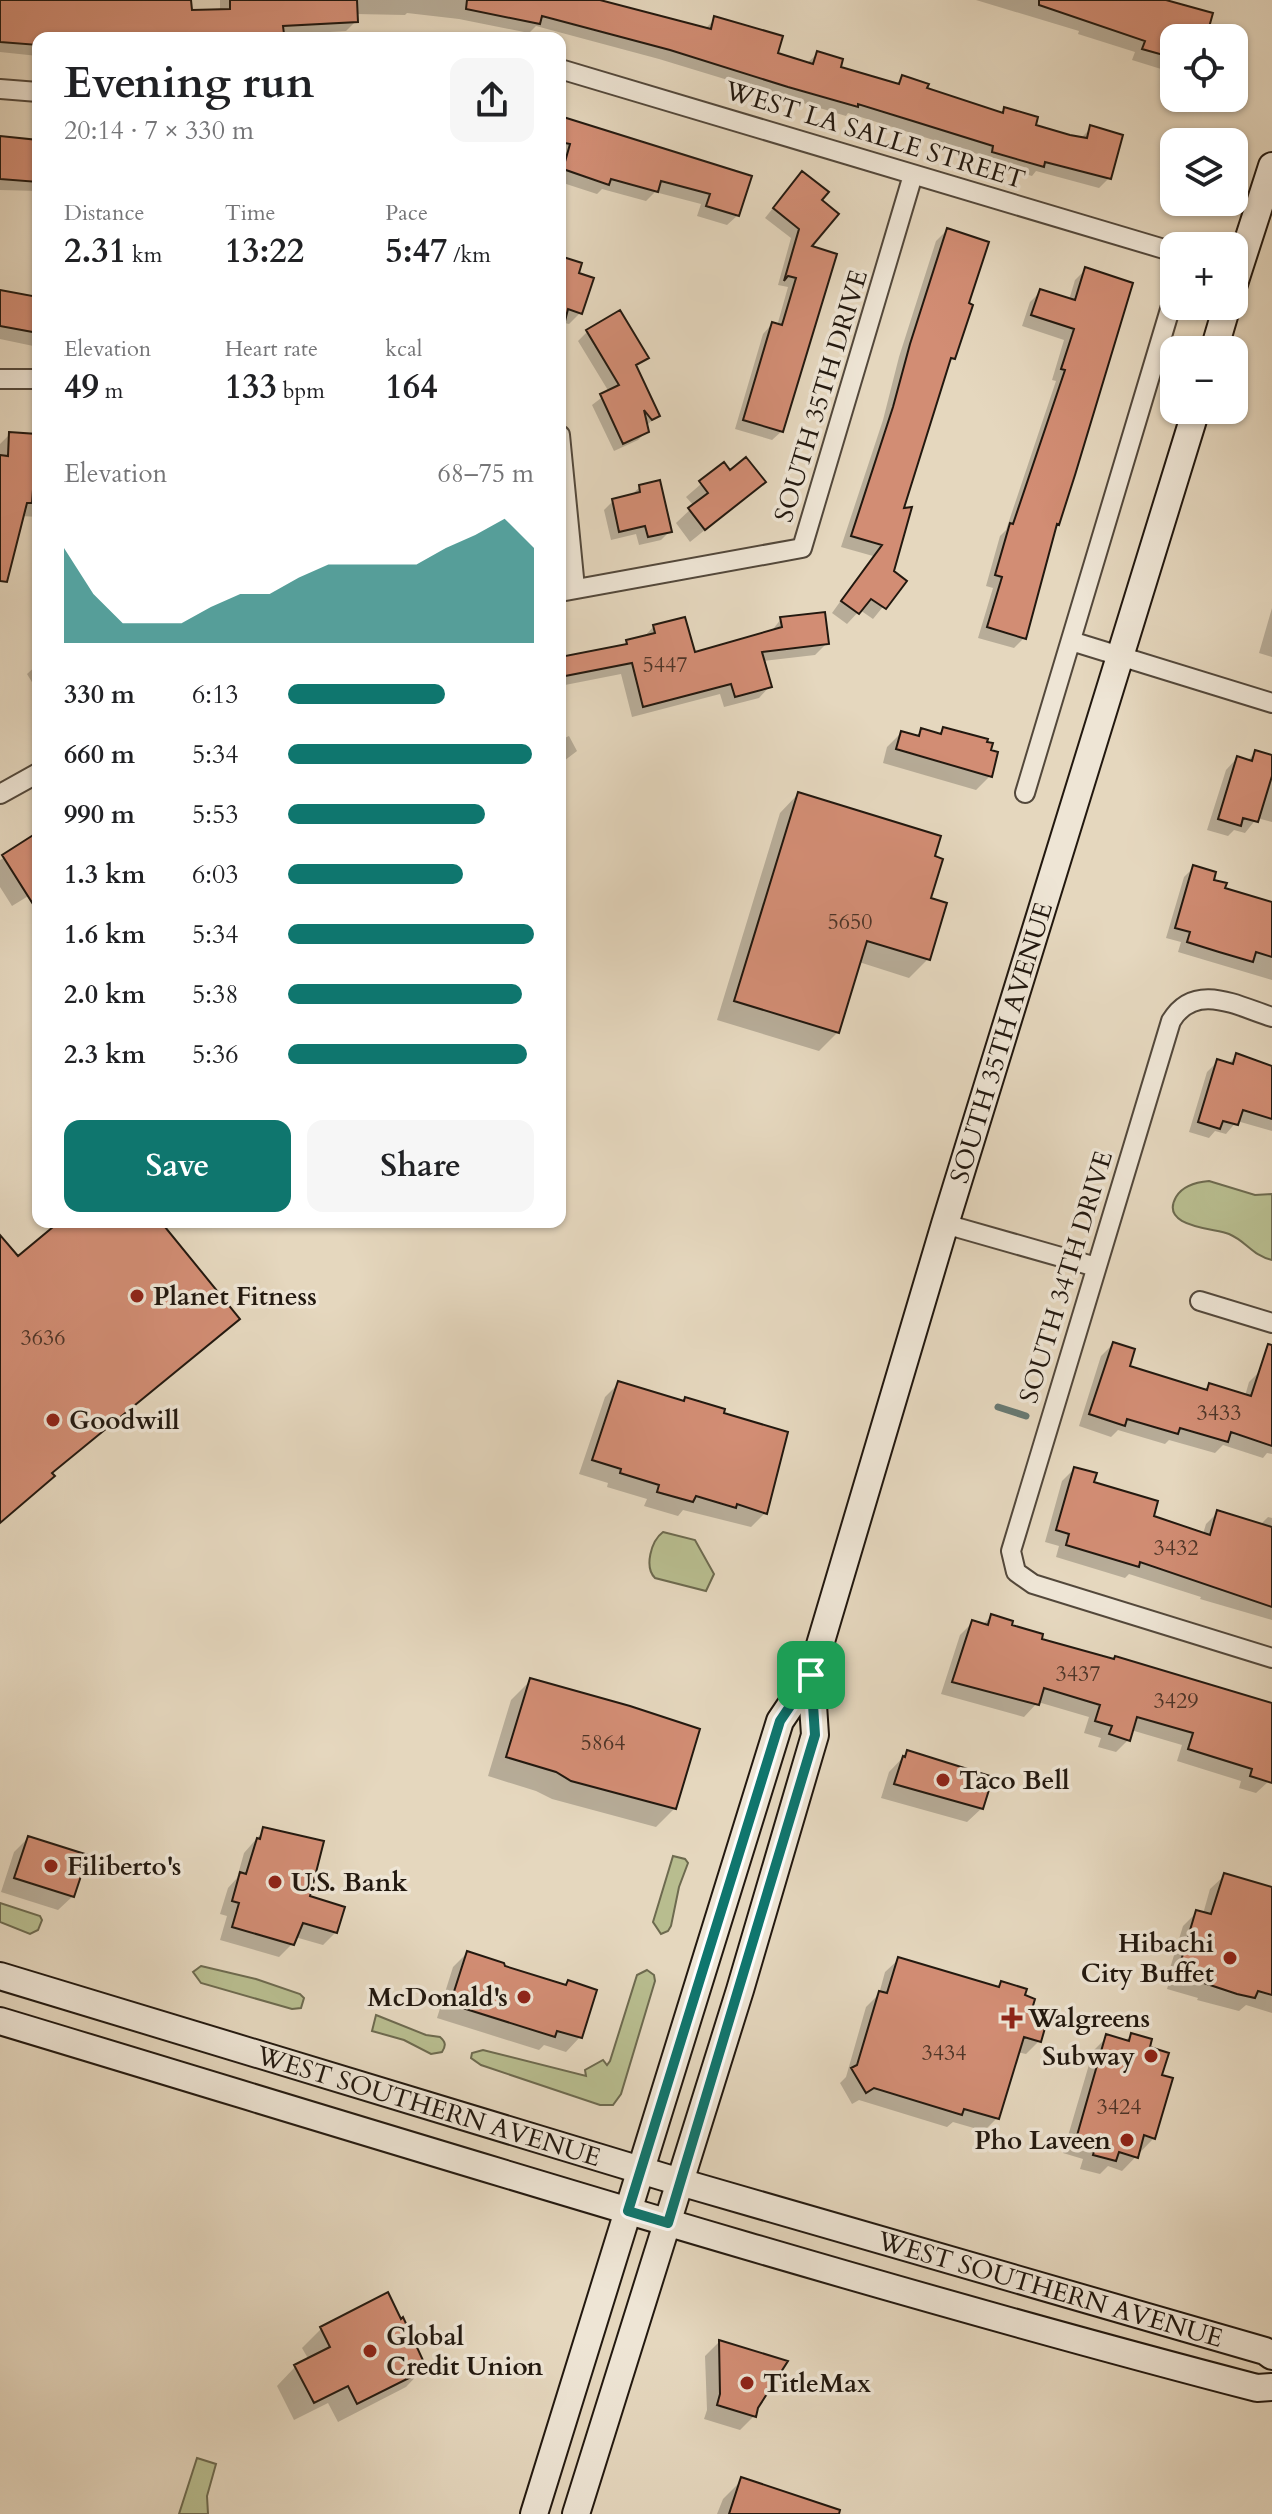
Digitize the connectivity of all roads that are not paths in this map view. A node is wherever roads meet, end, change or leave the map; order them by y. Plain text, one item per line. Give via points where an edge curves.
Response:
1 (566, 70) edge
2 (0, 89) edge
3 (32, 92) edge
4 (1272, 166) edge
5 (913, 175) junction
6 (1248, 237) edge
7 (1160, 248) edge
8 (1167, 320) edge
9 (0, 379) edge
10 (32, 379) edge
11 (1192, 424) edge
12 (566, 551) edge
13 (568, 590) edge
14 (1071, 641) junction
15 (1120, 656) junction
16 (1272, 703) edge
17 (32, 776) edge
18 (1025, 793) dead end
19 (0, 794) edge
20 (1272, 1017) edge
21 (945, 1224) junction
22 (1096, 1267) junction
23 (1200, 1301) dead end
24 (1272, 1323) edge
25 (1272, 1658) edge
26 (811, 1675) junction
27 (0, 1976) edge
28 (0, 2021) edge
29 (641, 2170) junction
30 (680, 2182) junction
31 (628, 2211) junction
32 (668, 2223) junction
33 (1272, 2356) edge
34 (1272, 2387) edge
35 (534, 2514) edge
36 (576, 2514) edge

1 - 5 street, WEST LA SALLE STREET
2 - 3 street
4 - 6 main road
5 - 7 street, WEST LA SALLE STREET
5 - 13 street, SOUTH 35TH DRIVE via 802,548
8 - 14 street
9 - 10 street
11 - 15 main road, SOUTH 35TH AVENUE
12 - 13 street
14 - 15 street
14 - 18 street
15 - 16 street
15 - 21 main road, SOUTH 35TH AVENUE
17 - 19 street
20 - 22 street, SOUTH 34TH DRIVE via 1212,999 1199,998 1178,1009
21 - 22 street
21 - 26 main road, SOUTH 35TH AVENUE
22 - 25 street, SOUTH 34TH DRIVE via 1011,1551 1016,1572 1033,1584
23 - 24 street
26 - 29 main road, SOUTH 35TH AVENUE via 780,1721
26 - 30 main road, SOUTH 35TH AVENUE via 815,1735
27 - 29 main road, WEST SOUTHERN AVENUE
28 - 31 main road, WEST SOUTHERN AVENUE
29 - 30 main road, WEST SOUTHERN AVENUE
29 - 31 main road, SOUTH 35TH AVENUE
30 - 32 main road, SOUTH 35TH AVENUE
30 - 33 main road, WEST SOUTHERN AVENUE
31 - 32 main road, WEST SOUTHERN AVENUE
31 - 35 main road, SOUTH 35TH AVENUE
32 - 34 main road, WEST SOUTHERN AVENUE via 1087,2344 1257,2388
32 - 36 main road, SOUTH 35TH AVENUE

